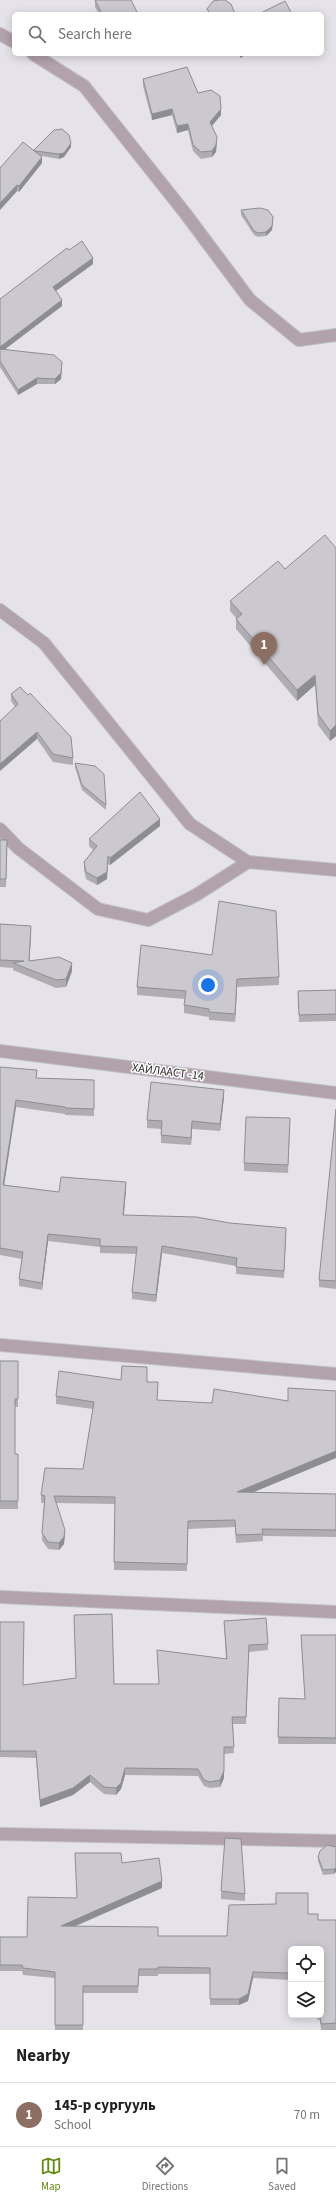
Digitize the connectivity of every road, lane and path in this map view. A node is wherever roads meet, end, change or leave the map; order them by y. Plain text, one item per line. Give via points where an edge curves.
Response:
1 (0, 34) edge
2 (12, 41) edge
3 (36, 56) edge
4 (336, 335) edge
5 (0, 610) edge
6 (0, 829) edge
7 (248, 862) junction
8 (336, 870) edge
9 (0, 1051) edge
10 (336, 1093) edge
11 (0, 1345) edge
12 (336, 1374) edge
13 (0, 1597) edge
14 (336, 1612) edge
15 (0, 1834) edge
16 (336, 1841) edge

1 - 2 street
3 - 4 street via 84,86 250,300 299,340
5 - 7 street via 44,643 190,824
6 - 7 street via 18,848 98,909 148,920 196,895
7 - 8 street
9 - 10 street, ХАЙЛААСТ -14
11 - 12 street
13 - 14 street
15 - 16 street

